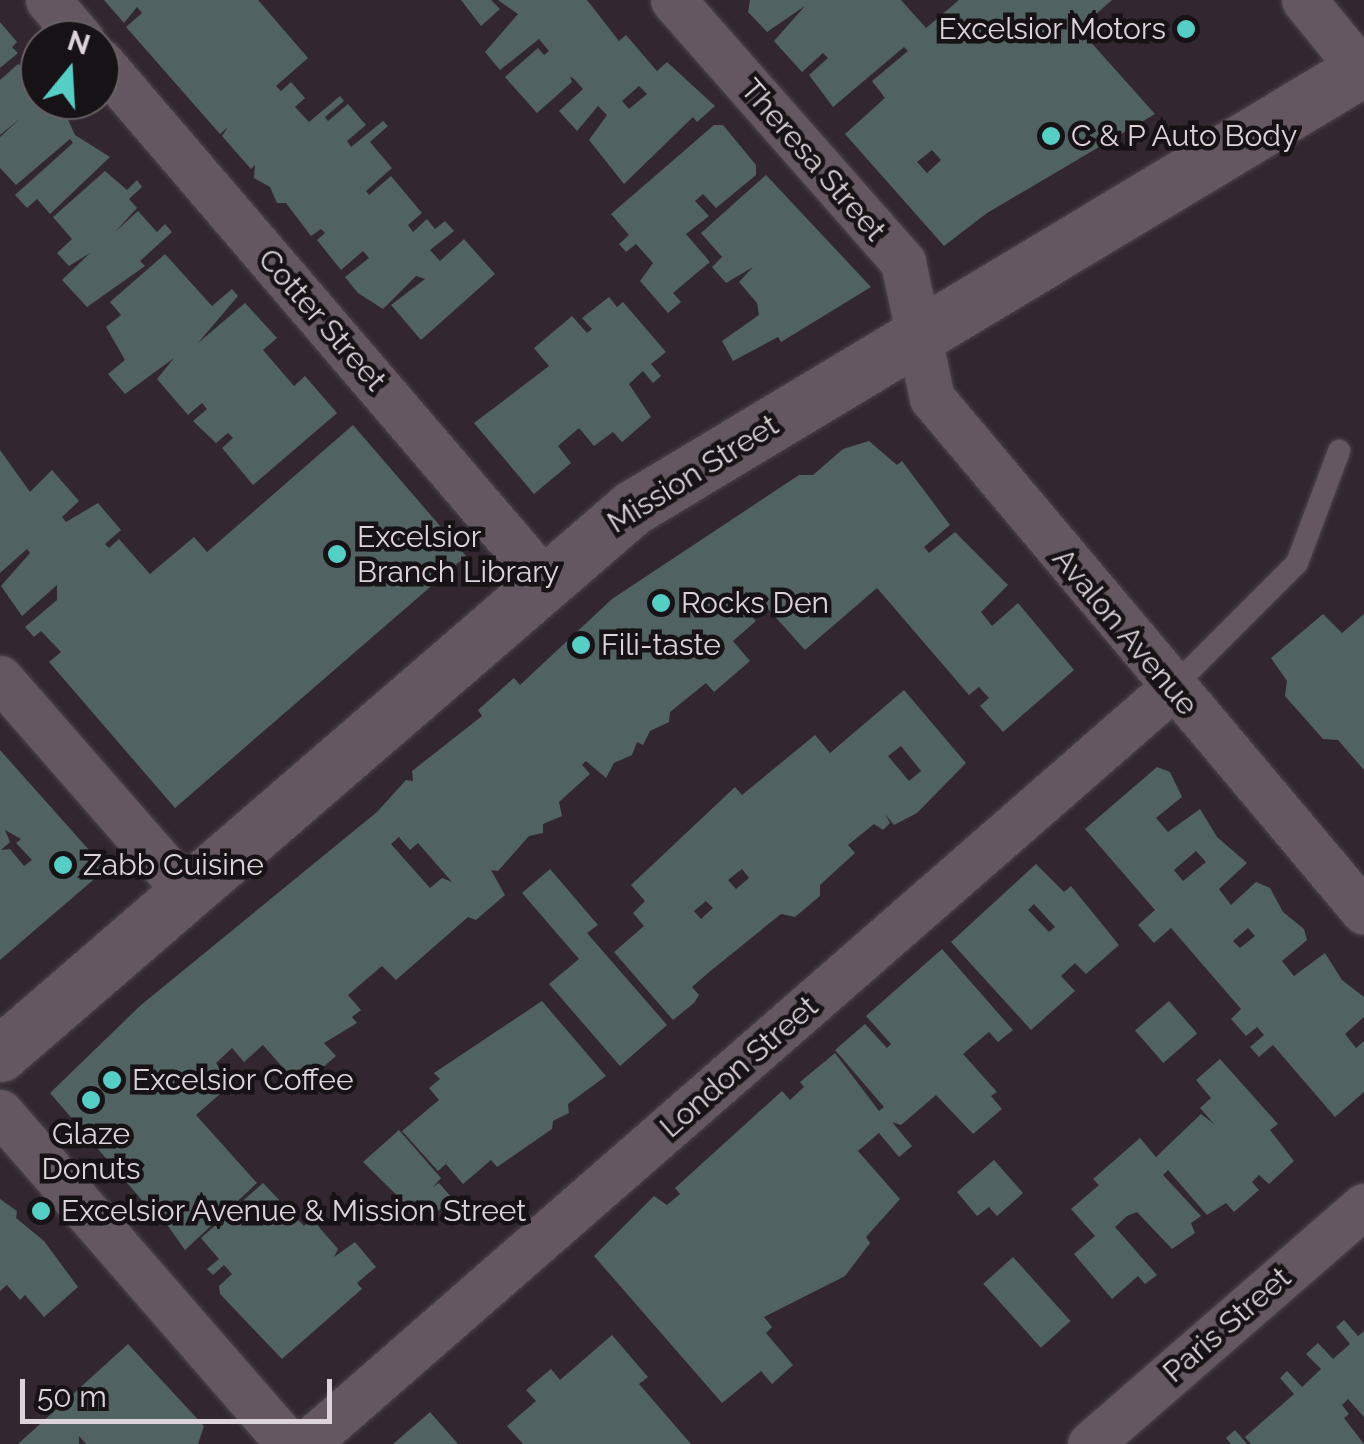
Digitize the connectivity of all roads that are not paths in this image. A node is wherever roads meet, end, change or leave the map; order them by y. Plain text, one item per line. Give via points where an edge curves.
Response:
1 (48, 0) edge
2 (673, 0) edge
3 (1304, 0) edge
4 (65, 20) edge
5 (1363, 69) edge
6 (120, 84) edge
7 (920, 336) junction
8 (1339, 451) dead end
9 (543, 579) junction
10 (0, 678) edge
11 (1171, 689) junction
12 (186, 891) junction
13 (1364, 912) edge
14 (0, 1054) edge
15 (0, 1112) edge
16 (1364, 1206) edge
17 (289, 1444) edge
18 (306, 1444) edge
19 (1090, 1444) edge

1 - 4 street
2 - 7 street, Theresa Street via 903,262
3 - 5 street
5 - 7 main road, Mission Street
6 - 9 street, Cotter Street
7 - 9 main road, Mission Street via 632,508
7 - 11 street, Avalon Avenue via 932,398
8 - 11 lane via 1297,562
9 - 12 main road, Mission Street
10 - 12 street
11 - 13 street, Avalon Avenue
11 - 18 street, London Street
12 - 14 main road, Mission Street
15 - 17 street
16 - 19 street, Paris Street

